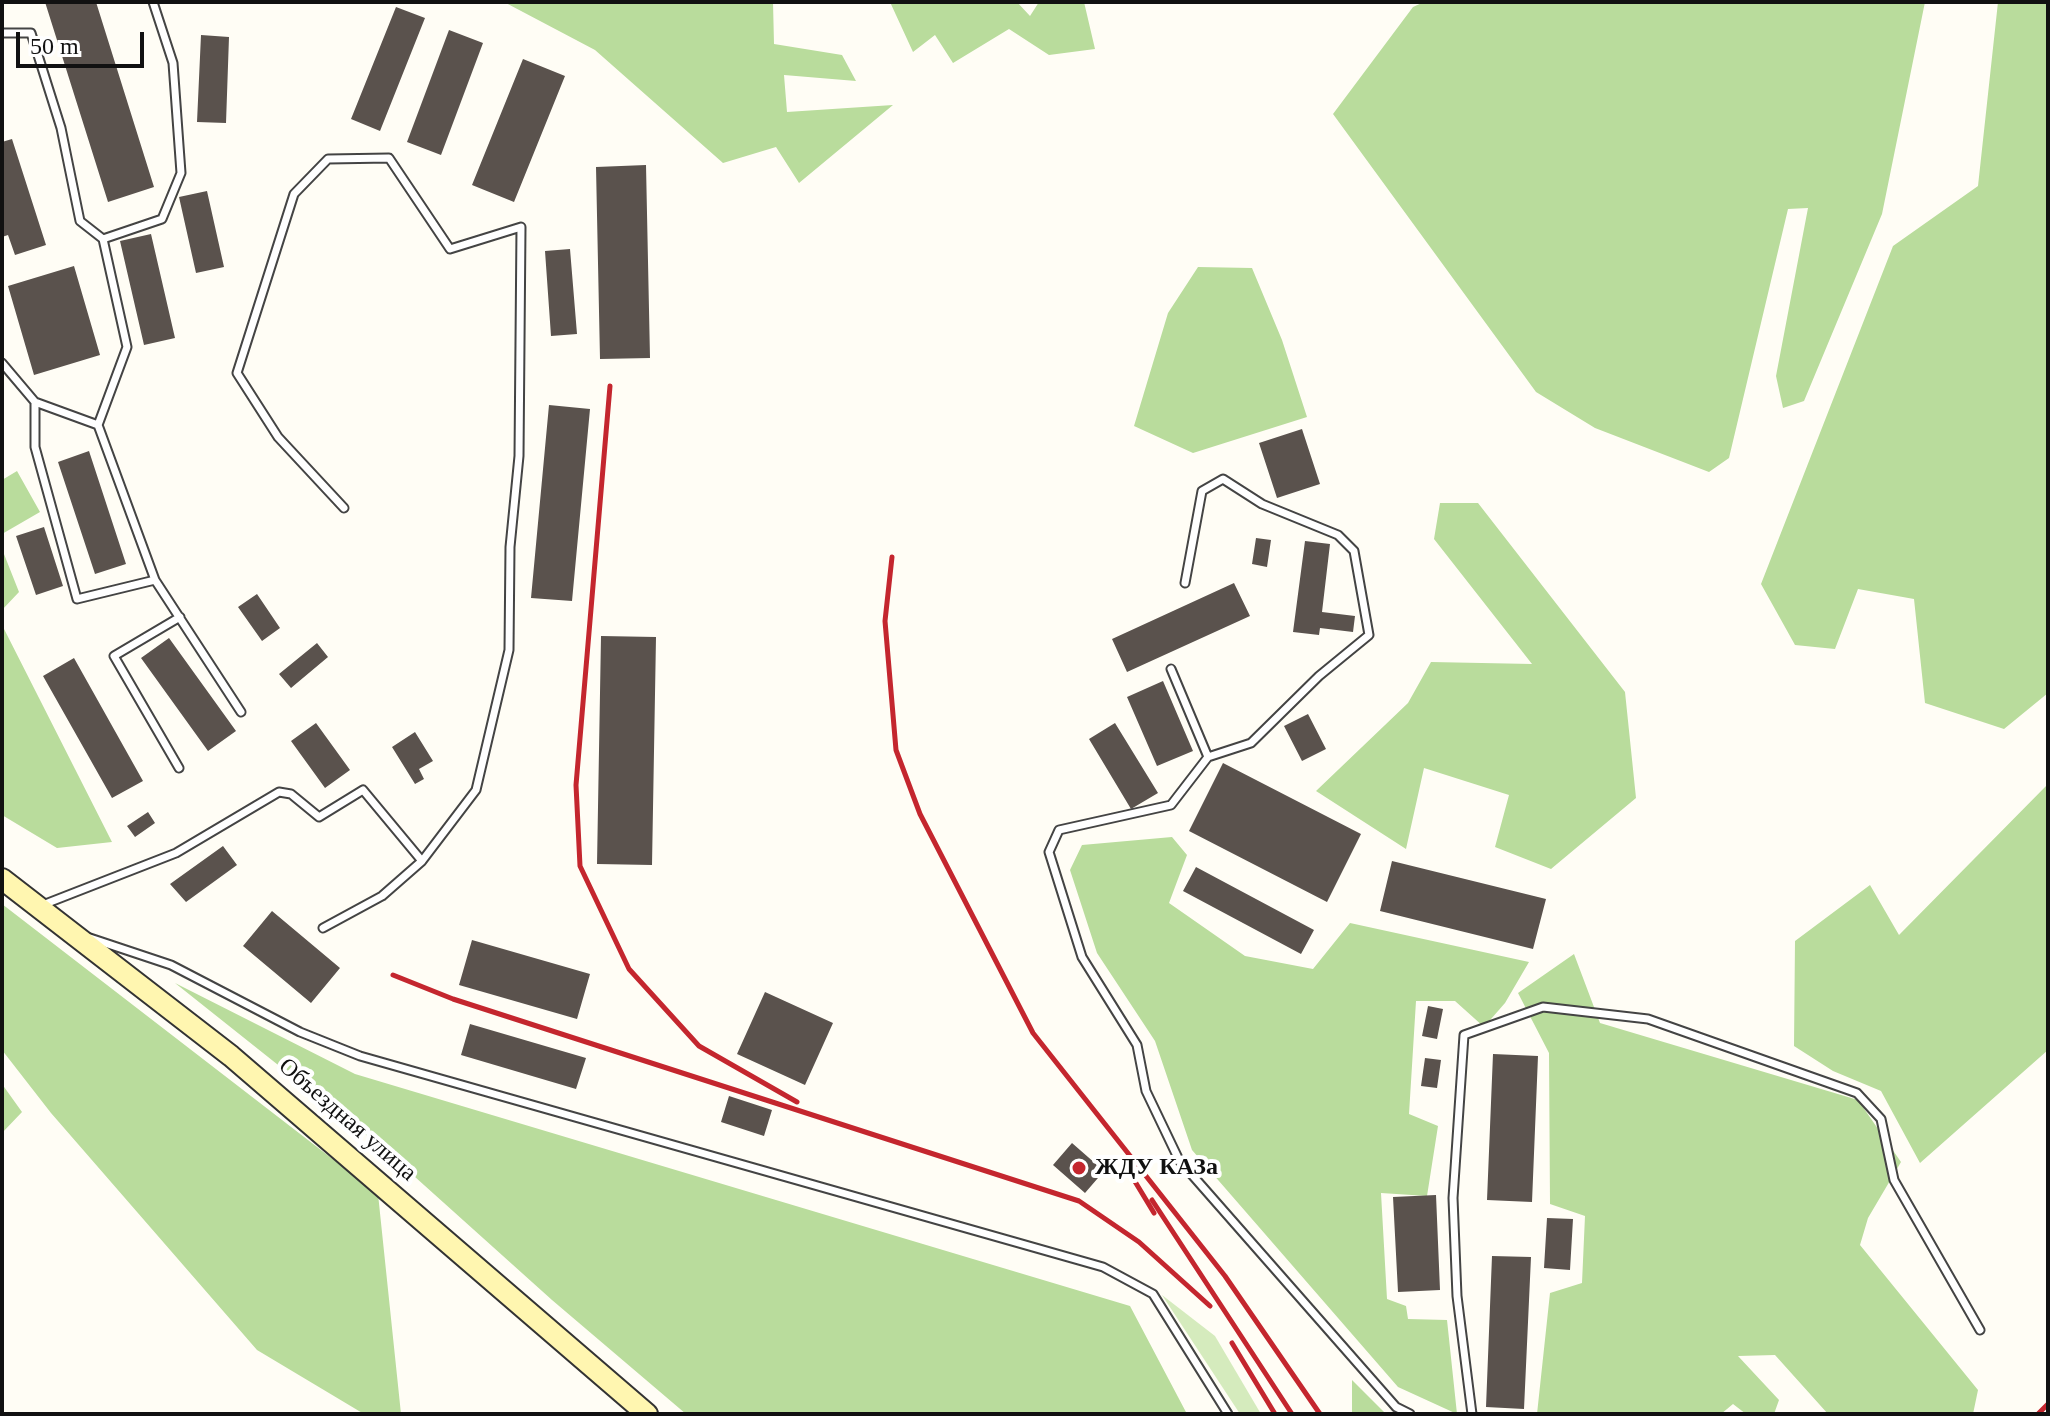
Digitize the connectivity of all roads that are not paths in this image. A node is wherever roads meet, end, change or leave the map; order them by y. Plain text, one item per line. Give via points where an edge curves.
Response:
1 (153, 2) edge
2 (2, 33) edge
3 (103, 239) junction
4 (2, 363) edge
5 (35, 402) junction
6 (98, 425) junction
7 (344, 508) dead end
8 (155, 580) junction
9 (1185, 583) dead end
10 (180, 617) junction
11 (1171, 669) dead end
12 (241, 712) dead end
13 (1208, 757) junction
14 (179, 768) dead end
15 (422, 861) junction
16 (2, 879) edge
17 (38, 906) junction
18 (323, 928) dead end
19 (70, 931) junction
20 (1980, 1330) dead end
21 (647, 1414) edge
22 (1228, 1414) edge
23 (1410, 1414) edge
24 (1472, 1414) edge

1 - 3 lane via 173,63 181,173 162,219
2 - 3 lane via 31,33 61,128 80,221
3 - 6 lane via 127,347
4 - 5 lane
5 - 6 lane
5 - 8 lane via 35,447 77,599
6 - 8 lane
7 - 15 lane via 278,437 237,373 294,194 328,159 389,158 450,249 521,227 519,456 510,547 509,650 476,790
8 - 10 lane
9 - 13 lane via 1202,491 1223,479 1262,504 1338,535 1354,551 1369,635 1251,743
10 - 12 lane
10 - 14 lane via 114,656
11 - 13 lane
13 - 23 lane via 1171,805 1059,830 1049,852 1082,957 1137,1045 1146,1091 1179,1160 1396,1407
15 - 17 lane via 363,790 319,817 291,794 279,792 176,853
15 - 18 lane via 382,896
16 - 17 main road, Объездная улица
17 - 19 main road, Объездная улица
19 - 21 main road, Объездная улица via 231,1056
19 - 22 lane via 171,965 300,1032 360,1056 1103,1267 1153,1294
20 - 24 lane via 1894,1180 1881,1119 1857,1093 1648,1019 1543,1007 1464,1035 1453,1198 1457,1296

